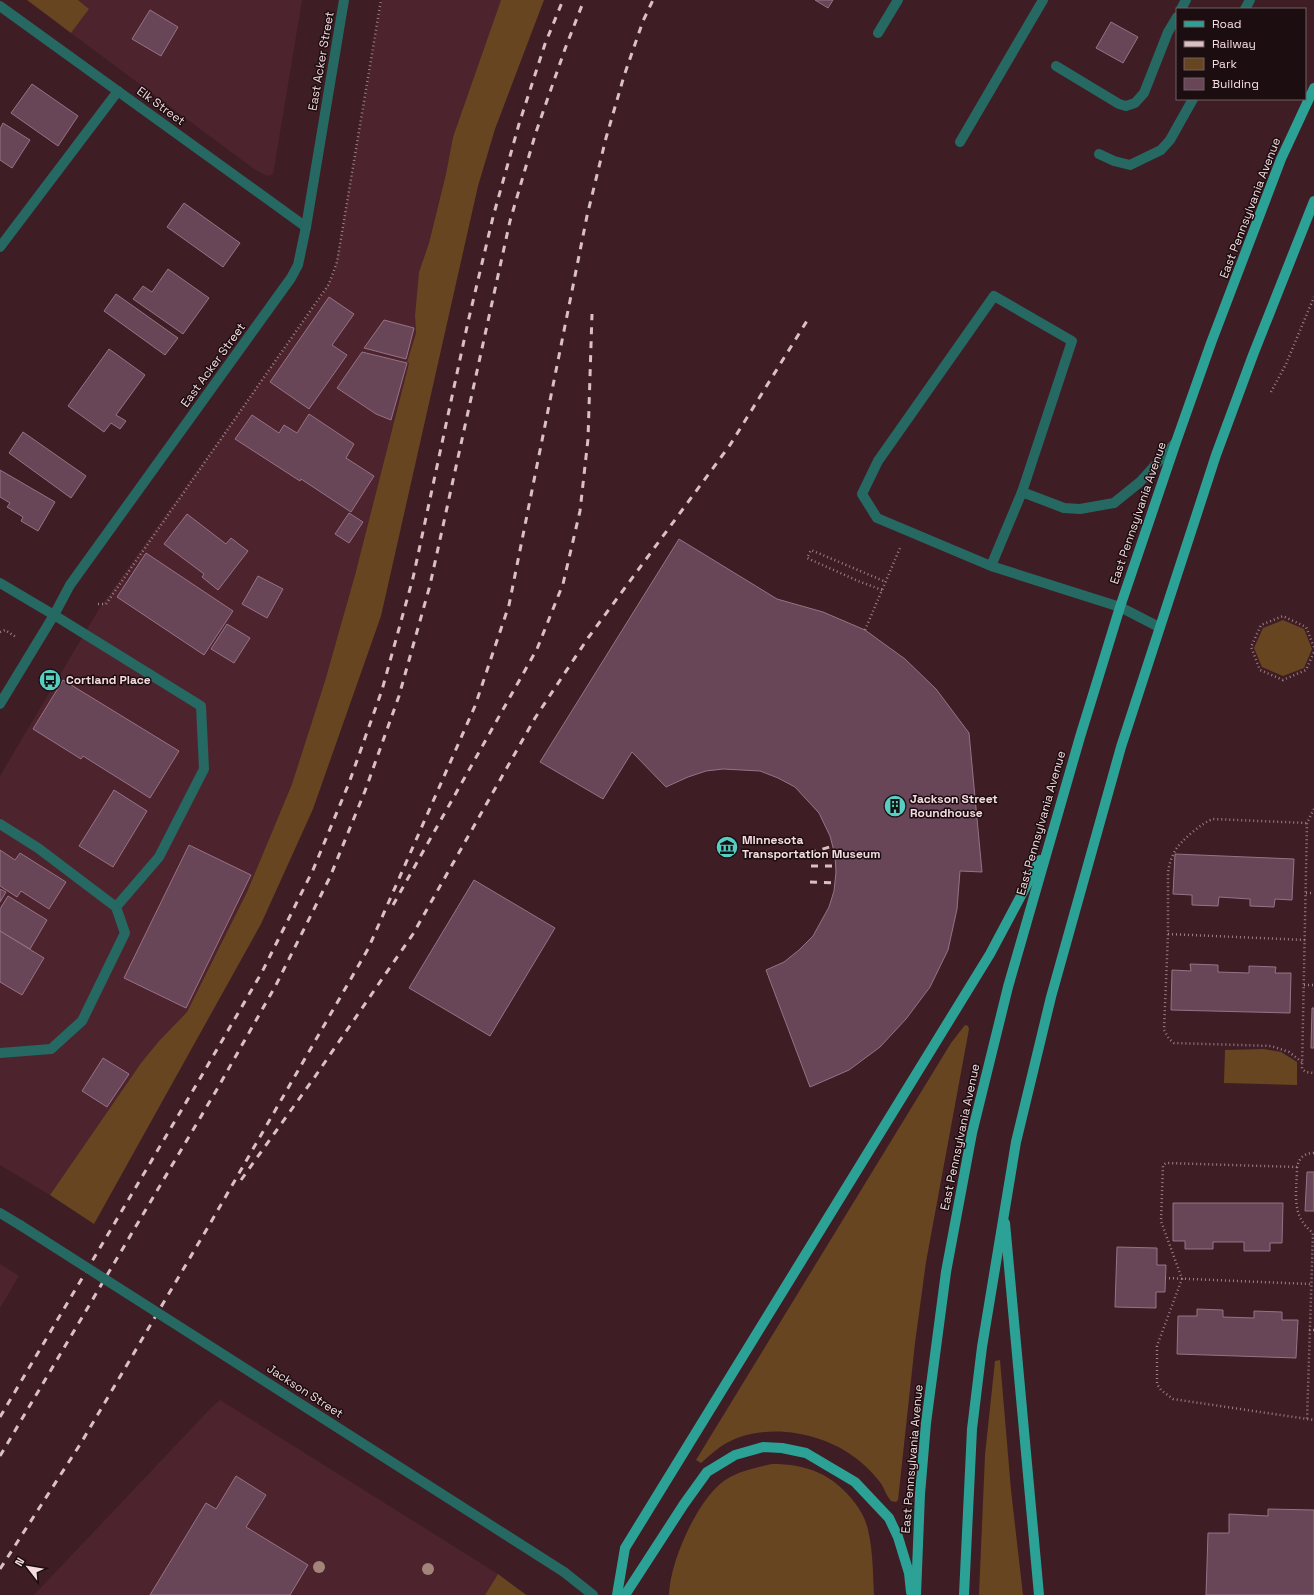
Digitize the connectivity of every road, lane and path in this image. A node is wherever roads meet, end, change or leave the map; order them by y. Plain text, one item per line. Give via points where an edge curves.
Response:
1 (344, 0) edge
2 (898, 0) edge
3 (1043, 0) edge
4 (0, 6) edge
5 (1176, 18) edge
6 (878, 33) dead end
7 (1056, 66) dead end
8 (1314, 88) edge
9 (118, 91) junction
10 (1192, 100) edge
11 (960, 142) dead end
12 (1100, 154) dead end
13 (1314, 201) edge
14 (306, 227) junction
15 (0, 246) edge
16 (1314, 297) edge
17 (1271, 392) dead end
18 (1176, 442) junction
19 (1022, 492) junction
20 (908, 531) junction
21 (991, 566) junction
22 (886, 582) junction
23 (0, 583) edge
24 (882, 590) junction
25 (1120, 607) junction
26 (54, 614) junction
27 (1159, 627) junction
28 (865, 630) dead end
29 (0, 632) edge
30 (19, 638) dead end
31 (1314, 647) edge
32 (1314, 652) edge
33 (1310, 660) junction
34 (1314, 662) edge
35 (0, 704) edge
36 (1314, 809) edge
37 (1307, 823) junction
38 (0, 824) edge
39 (1049, 842) junction
40 (1306, 893) junction
41 (1314, 893) edge
42 (116, 907) junction
43 (1168, 934) junction
44 (1304, 940) junction
45 (1304, 985) junction
46 (1314, 985) edge
47 (0, 1053) edge
48 (1302, 1062) junction
49 (1314, 1073) edge
50 (1314, 1153) edge
51 (1298, 1167) junction
52 (1004, 1209) junction
53 (0, 1213) edge
54 (1313, 1236) edge
55 (1165, 1278) dead end
56 (1182, 1279) junction
57 (1310, 1284) junction
58 (1310, 1330) junction
59 (1314, 1330) edge
60 (1307, 1420) junction
61 (1314, 1420) edge
62 (593, 1595) edge
63 (617, 1595) edge
64 (625, 1595) edge
65 (912, 1595) edge
66 (916, 1595) edge
67 (964, 1595) edge
68 (1039, 1595) edge

1 - 14 street, East Acker Street
2 - 6 street
3 - 11 street
4 - 9 street, Elk Street
5 - 7 street via 1144,93 1135,103 1126,106 1119,104
8 - 18 main road, East Pennsylvania Avenue via 1282,158
9 - 14 street, Elk Street
9 - 15 street
10 - 12 street via 1170,140 1161,150 1130,165
13 - 27 main road via 1252,355
14 - 26 street, East Acker Street via 298,265 291,278 70,585
16 - 17 path via 1286,364
18 - 19 street via 1140,482 1114,503 1080,509 1064,508
18 - 25 main road, East Pennsylvania Avenue
19 - 20 street via 1072,341 994,296 878,461 862,494 877,518
19 - 21 street
20 - 21 street
20 - 22 path
21 - 25 street
22 - 24 path
22 - 24 path via 811,550 807,558 858,582
23 - 26 street
24 - 28 path
25 - 27 street
25 - 39 main road, East Pennsylvania Avenue
26 - 35 street, East Acker Street
26 - 42 street via 202,706 204,769 160,857
27 - 52 main road via 1121,746 1051,997 1016,1142
29 - 30 path via 5,630
31 - 33 path via 1306,627 1283,616 1261,625 1251,647 1260,670 1283,680 1306,670
32 - 33 path
33 - 34 path
36 - 37 path
37 - 40 path
37 - 43 path via 1208,820 1175,850 1169,865
38 - 42 street via 38,848
39 - 63 main road via 990,954 625,1548
39 - 66 main road, East Pennsylvania Avenue via 986,1074 972,1133 946,1272 926,1423
40 - 41 path
40 - 44 path
42 - 47 street via 125,933 82,1021 51,1049
43 - 44 path
43 - 48 path via 1164,1030 1169,1039 1179,1043 1271,1046 1289,1052
44 - 45 path
45 - 46 path
45 - 48 path
48 - 49 path via 1302,1068 1306,1072
50 - 51 path via 1302,1156
51 - 54 path via 1296,1210 1300,1220
51 - 56 path via 1166,1163 1163,1165 1161,1221
52 - 67 main road via 972,1429
52 - 68 main road
53 - 62 street, Jackson Street, bridge via 564,1572
54 - 57 path
55 - 56 path
56 - 57 path
56 - 60 path via 1158,1346 1157,1384 1161,1390 1174,1399
57 - 58 path
58 - 59 path
58 - 60 path
60 - 61 path
64 - 65 main road via 707,1472 735,1455 762,1447 806,1453 855,1482 889,1518 909,1573

